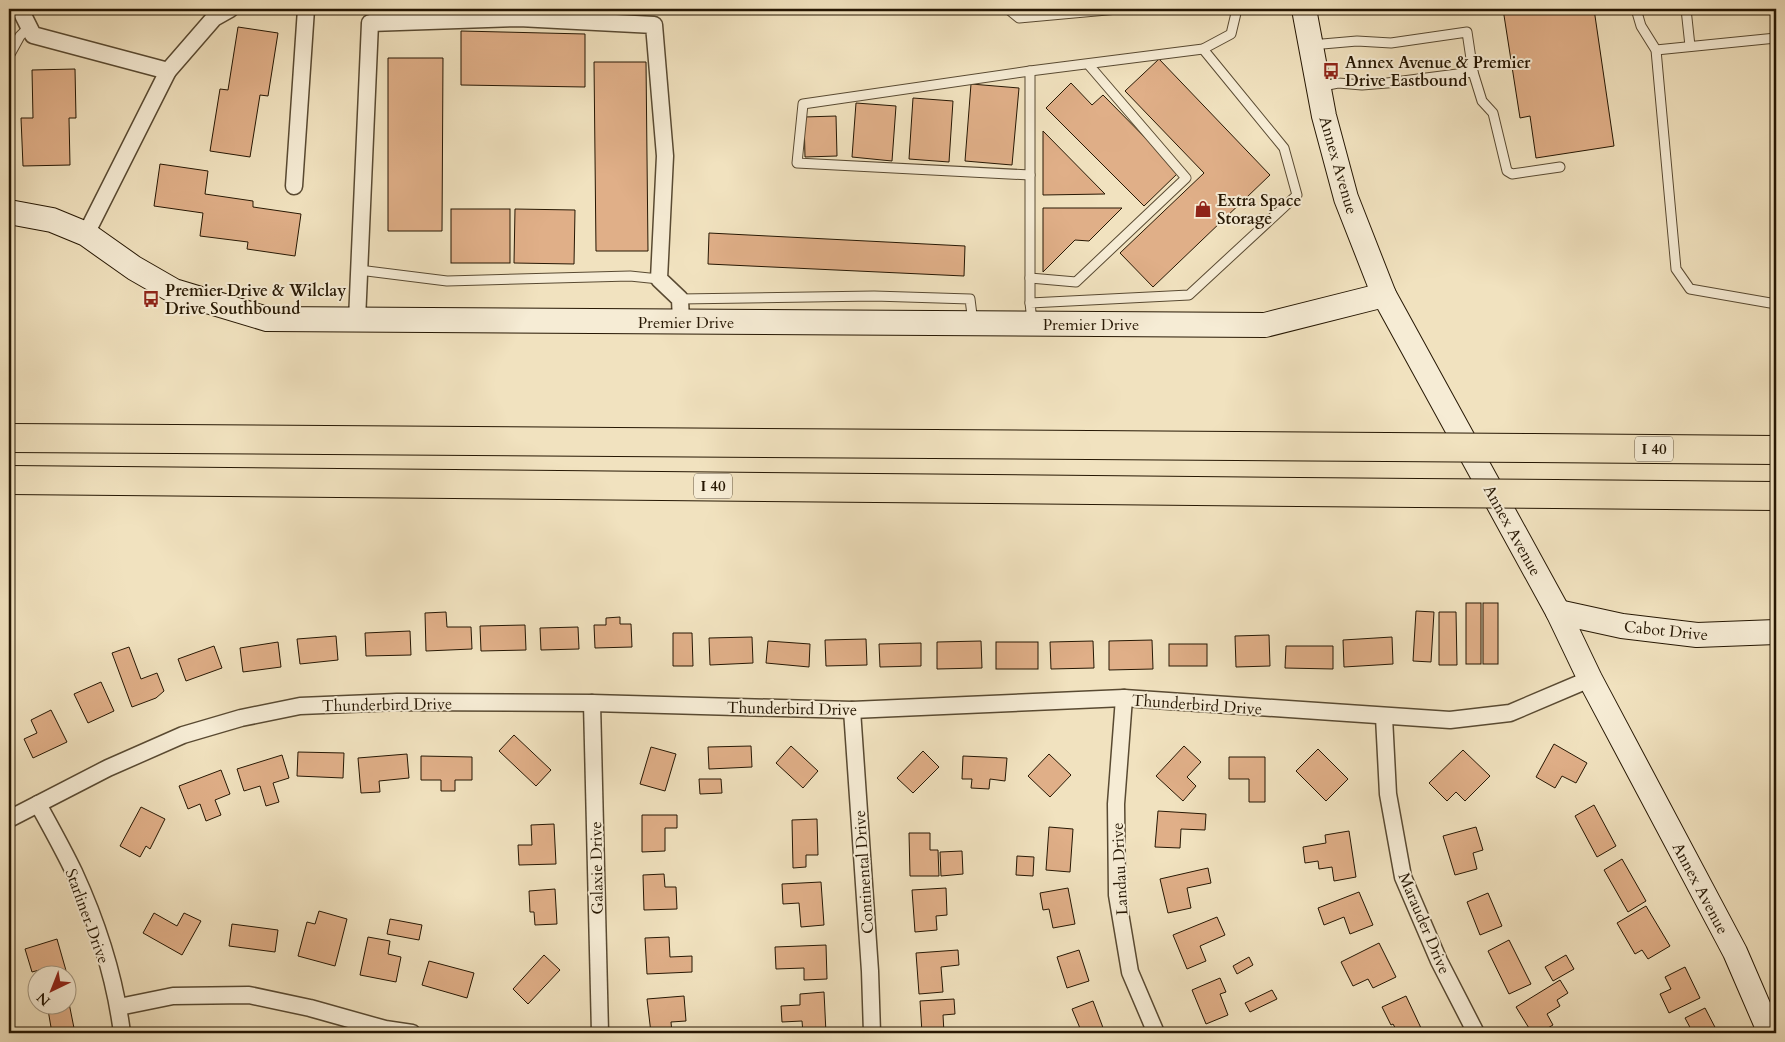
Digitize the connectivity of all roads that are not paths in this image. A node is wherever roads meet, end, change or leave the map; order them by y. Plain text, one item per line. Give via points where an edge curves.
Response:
1 (20, 9) edge
2 (230, 9) edge
3 (306, 9) edge
4 (1008, 9) edge
5 (1118, 9) edge
6 (1237, 9) edge
7 (1304, 9) edge
8 (1636, 9) edge
9 (1686, 9) edge
10 (29, 27) junction
11 (1776, 38) edge
12 (1310, 45) junction
13 (1690, 46) junction
14 (1202, 49) junction
15 (1656, 50) junction
16 (9, 56) edge
17 (1088, 64) junction
18 (168, 71) junction
19 (1030, 71) junction
20 (1472, 72) junction
21 (1318, 87) junction
22 (1560, 167) dead end
23 (1030, 175) junction
24 (294, 186) dead end
25 (9, 212) edge
26 (86, 234) junction
27 (359, 270) junction
28 (1030, 278) junction
29 (660, 280) junction
30 (1384, 295) junction
31 (1776, 304) edge
32 (681, 310) junction
33 (1031, 313) junction
34 (357, 320) junction
35 (9, 438) edge
36 (1776, 450) edge
37 (9, 480) edge
38 (1776, 496) edge
39 (1558, 612) junction
40 (1776, 632) edge
41 (1590, 679) junction
42 (1124, 698) junction
43 (592, 704) junction
44 (852, 710) junction
45 (1384, 717) junction
46 (38, 804) junction
47 (9, 819) edge
48 (119, 1007) junction
49 (122, 1033) edge
50 (412, 1033) edge
51 (600, 1033) edge
52 (872, 1033) edge
53 (1156, 1033) edge
54 (1476, 1033) edge
55 (1770, 1033) edge

1 - 10 street
2 - 18 street via 214,18
3 - 24 street
4 - 5 lane via 1019,18
6 - 14 lane via 1232,34
7 - 12 street, Annex Avenue
8 - 15 lane via 1641,26
9 - 13 lane
10 - 16 lane via 12,47
10 - 18 street via 33,35
11 - 13 lane
12 - 20 lane via 1357,41 1391,43 1467,32
12 - 21 street, Annex Avenue
13 - 15 lane
14 - 17 lane
14 - 33 lane via 1284,148 1297,195 1189,296
15 - 31 lane via 1676,269 1690,289
17 - 19 lane
17 - 28 lane via 1186,178 1076,282
18 - 26 street
19 - 23 lane
19 - 23 lane via 803,104 797,163
20 - 21 lane via 1387,83 1338,83
20 - 22 lane via 1482,101 1493,112 1507,171 1512,174
21 - 30 street, Annex Avenue via 1346,198
23 - 28 lane
25 - 26 street, Premier Drive via 52,220
26 - 34 street, Premier Drive via 174,291 267,319
27 - 29 lane via 447,281 630,276
27 - 29 street via 370,24 519,18 654,25 665,156
27 - 34 street
28 - 33 lane
29 - 32 street
30 - 33 street, Premier Drive via 1265,325
30 - 39 street, Annex Avenue
32 - 33 street, Premier Drive via 973,323
32 - 34 street, Premier Drive
35 - 36 highway, I 40, bridge
37 - 38 highway, I 40, bridge
39 - 40 street, Cabot Drive via 1622,626 1698,636
39 - 41 street, Annex Avenue
41 - 45 street, Thunderbird Drive via 1510,713 1450,720
41 - 55 street, Annex Avenue via 1735,952
42 - 44 street, Thunderbird Drive
42 - 45 street, Thunderbird Drive
42 - 53 street, Landau Drive via 1116,804 1117,895 1130,972
43 - 44 street, Thunderbird Drive
43 - 46 street, Thunderbird Drive via 397,702 300,706 241,718 183,735
43 - 51 street, Galaxie Drive
44 - 52 street, Continental Drive
45 - 54 street, Marauder Drive via 1388,794 1402,877
46 - 47 street, Thunderbird Drive
46 - 48 street, Starliner Drive via 74,872 99,936
48 - 49 street, Starliner Drive
48 - 50 street via 173,996 249,995

